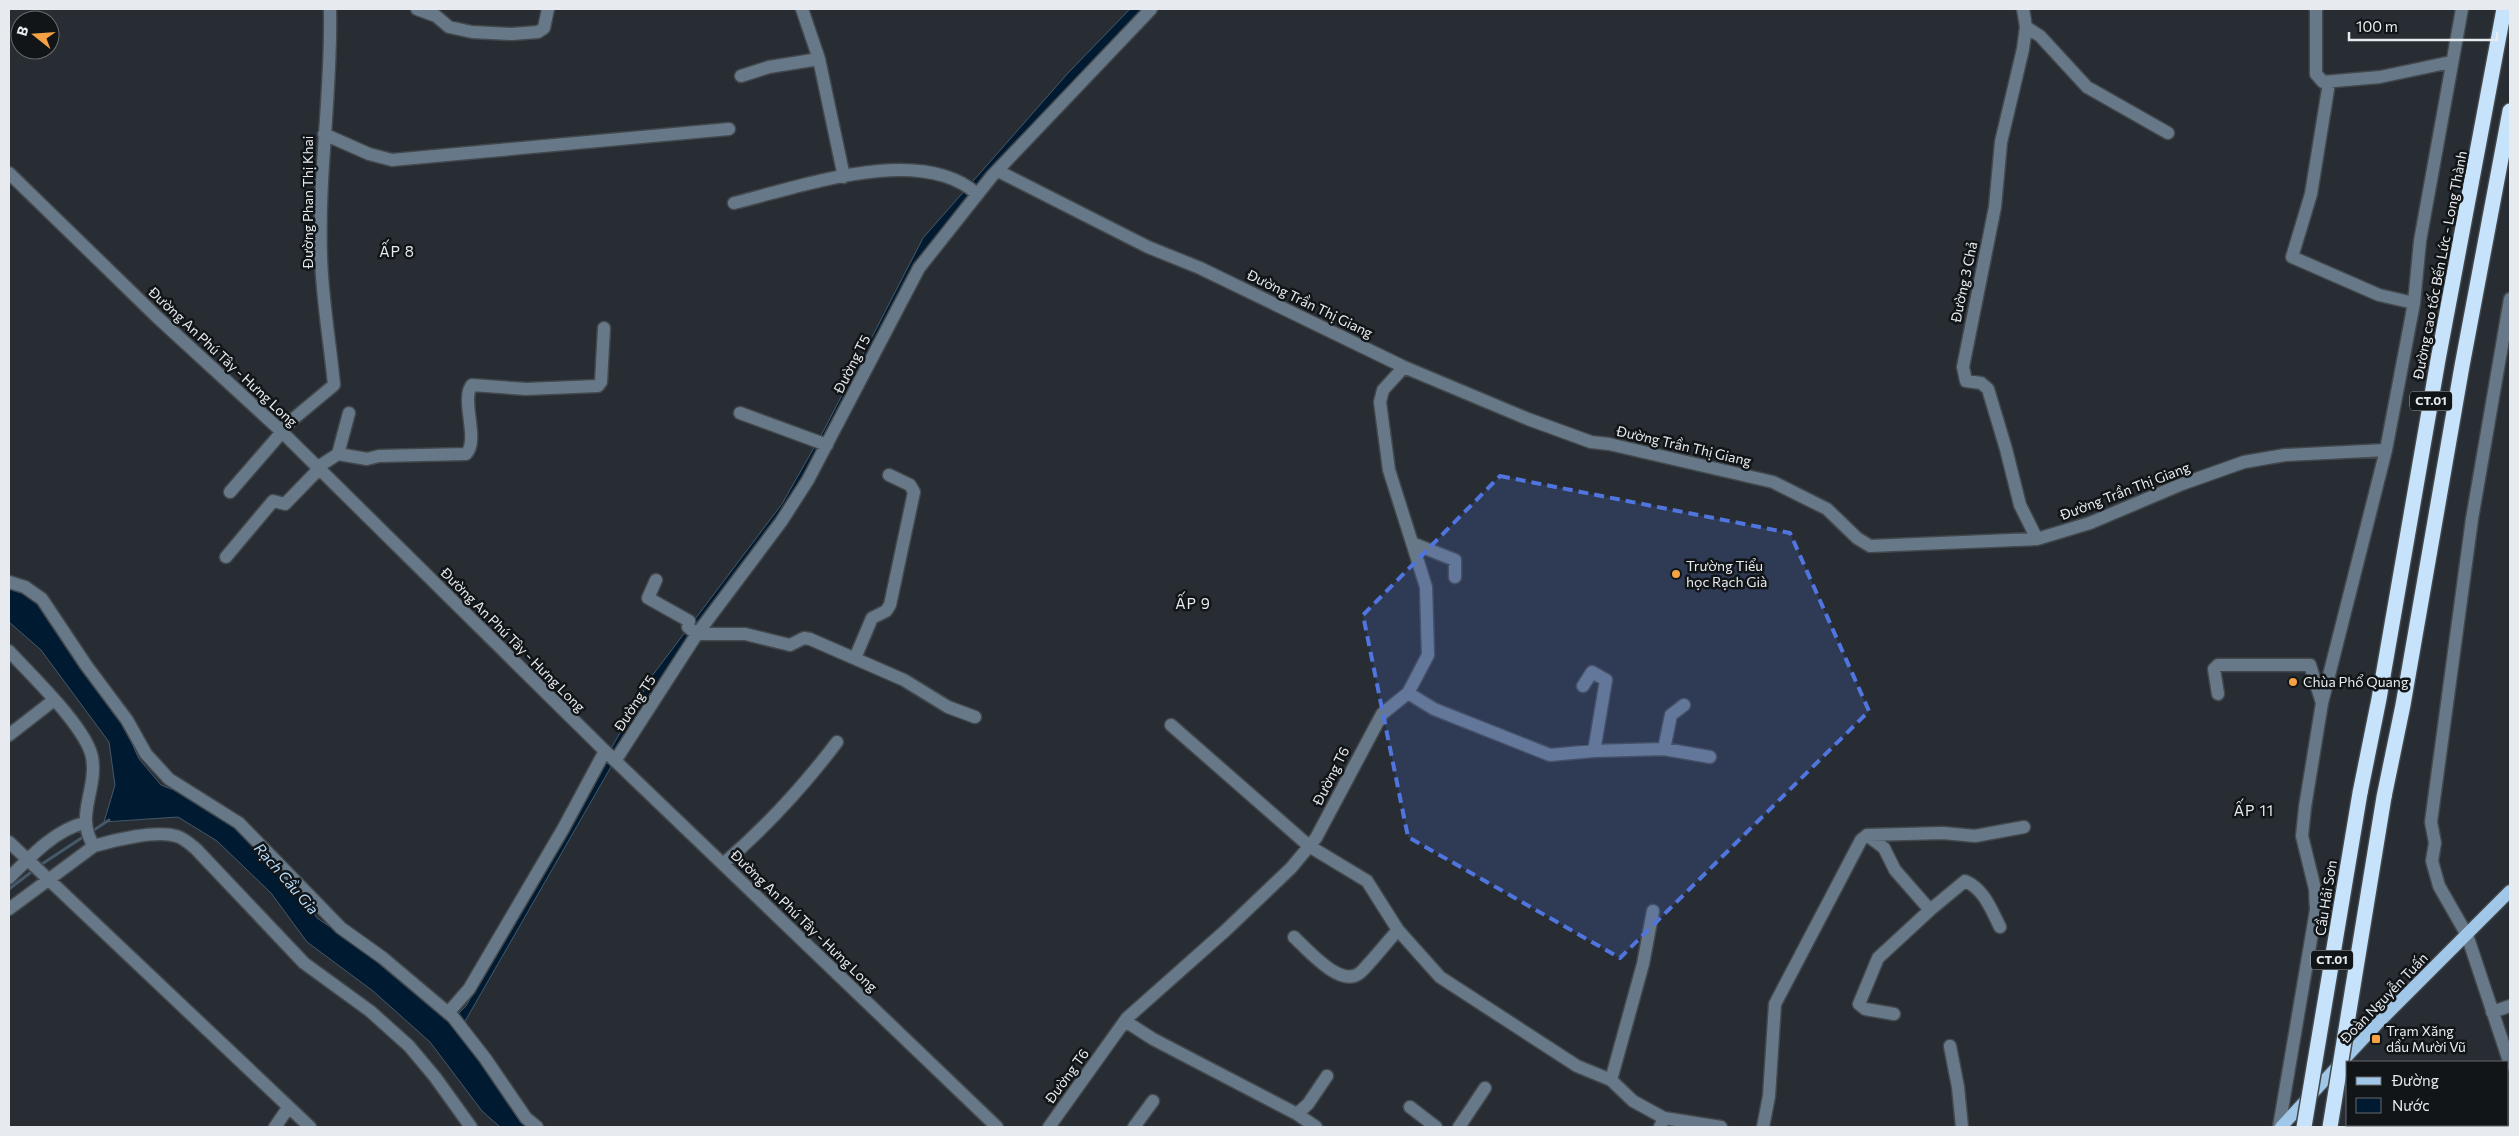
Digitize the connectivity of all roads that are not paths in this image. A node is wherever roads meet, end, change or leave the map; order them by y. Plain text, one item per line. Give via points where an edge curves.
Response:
1 (330, 9) edge
2 (417, 9) edge
3 (548, 9) edge
4 (802, 9) edge
5 (1151, 9) edge
6 (2023, 9) edge
7 (2316, 9) edge
8 (2462, 9) edge
9 (2504, 9) edge
10 (438, 12) edge
11 (2026, 27) junction
12 (819, 59) junction
13 (2451, 62) junction
14 (741, 76) dead end
15 (2329, 83) junction
16 (2510, 111) edge
17 (729, 129) dead end
18 (2168, 133) dead end
19 (324, 134) junction
20 (998, 171) junction
21 (9, 173) edge
22 (844, 177) junction
23 (973, 190) junction
24 (734, 203) dead end
25 (2510, 299) edge
26 (2414, 303) junction
27 (604, 328) dead end
28 (1404, 367) junction
29 (349, 413) dead end
30 (740, 413) dead end
31 (280, 431) junction
32 (821, 443) junction
33 (2386, 450) junction
34 (338, 454) junction
35 (319, 468) junction
36 (889, 475) dead end
37 (230, 492) dead end
38 (2037, 540) junction
39 (1412, 543) junction
40 (226, 557) dead end
41 (1455, 577) dead end
42 (656, 580) dead end
43 (9, 582) edge
44 (692, 630) junction
45 (9, 651) edge
46 (855, 658) junction
47 (1584, 686) dead end
48 (1408, 693) junction
49 (2218, 694) dead end
50 (54, 700) junction
51 (2322, 703) junction
52 (1684, 705) dead end
53 (975, 717) dead end
54 (1171, 725) dead end
55 (9, 735) edge
56 (837, 742) dead end
57 (1664, 749) junction
58 (1594, 751) junction
59 (609, 755) junction
60 (1710, 757) dead end
61 (2360, 793) joint
62 (84, 823) junction
63 (2024, 827) dead end
64 (1867, 835) junction
65 (9, 842) edge
66 (92, 843) junction
67 (1309, 846) junction
68 (27, 859) junction
69 (723, 864) junction
70 (9, 878) edge
71 (48, 880) junction
72 (2510, 891) edge
73 (9, 909) edge
74 (1930, 910) junction
75 (1652, 911) dead end
76 (2000, 927) dead end
77 (1398, 930) junction
78 (2467, 935) junction
79 (1294, 937) dead end
80 (2510, 1006) edge
81 (2492, 1012) junction
82 (1894, 1014) dead end
83 (450, 1015) junction
84 (1125, 1021) junction
85 (1950, 1046) dead end
86 (2509, 1061) edge
87 (1327, 1076) dead end
88 (1611, 1080) junction
89 (1486, 1088) dead end
90 (1154, 1101) dead end
91 (1410, 1107) dead end
92 (288, 1108) junction
93 (1297, 1114) junction
94 (1662, 1122) edge
95 (1311, 1126) edge
96 (275, 1127) edge
97 (310, 1127) edge
98 (471, 1127) edge
99 (537, 1127) edge
100 (997, 1127) edge
101 (1049, 1127) edge
102 (1134, 1127) edge
103 (1436, 1127) edge
104 (1459, 1127) edge
105 (1721, 1127) edge
106 (1763, 1127) edge
107 (1962, 1127) edge
108 (2280, 1127) edge
109 (2304, 1127) edge
110 (2330, 1127) edge

1 - 19 street, Đường Phan Thị Khai via 331,56
2 - 10 street
3 - 10 street via 544,28 533,34 472,32 449,27
4 - 12 street
5 - 20 street, Đường T5
6 - 11 street, Đường 3 Chả
7 - 15 street via 2316,74 2318,79
8 - 13 street
9 - 61 highway, Đường cao tốc Bến Lức - Long Thành / CT.01
11 - 18 street via 2040,36 2087,87
11 - 38 street, Đường 3 Chả via 2001,142 1995,206 1963,367 1966,381 1988,389 2020,505
12 - 14 street
12 - 22 street
13 - 15 street via 2380,77
13 - 26 street via 2420,241
15 - 26 street via 2312,194 2292,257 2379,295
16 - 110 highway, CT.01, bridge via 2384,798
17 - 19 street via 392,160 369,154
19 - 31 street, Đường Phan Thị Khai via 321,256 334,385
20 - 23 street, Đường T5
20 - 28 street, Đường Trần Thị Giang via 1148,247 1200,268
21 - 31 street, Đường An Phú Tây - Hưng Long
22 - 23 street via 896,169 917,170 955,179
22 - 24 street
23 - 32 street, Đường T5 via 919,268
25 - 78 street via 2472,519 2431,813 2435,843 2432,861 2437,879
26 - 33 street
27 - 34 street via 601,382 598,386 526,389 472,385 468,392 470,437 466,454 367,459
28 - 38 street, Đường Trần Thị Giang via 1591,442 1773,482 1827,509 1870,546
28 - 39 street, Đường T6 via 1383,390 1380,402 1389,470
29 - 34 street
30 - 32 street
31 - 35 street, Đường An Phú Tây - Hưng Long
31 - 37 street
32 - 44 street, Đường T5 via 808,480 781,522
33 - 38 street, Đường Trần Thị Giang via 2285,455 2244,462 2090,523
33 - 51 street
34 - 35 street
35 - 40 street via 285,504 272,501
35 - 59 street, Đường An Phú Tây - Hưng Long
36 - 46 street via 910,485 914,492 890,605 870,622
39 - 41 street via 1455,560
39 - 48 street, Đường T6 via 1426,587 1428,655
42 - 44 street via 648,598 689,621
43 - 83 street via 25,587 42,600 128,720 146,754 169,780 239,823 341,928 383,958
44 - 46 street via 745,634 790,644 804,638
44 - 59 street, Đường T5
45 - 50 street
46 - 53 street via 904,680 957,712
47 - 58 street via 1592,672 1606,680
48 - 58 street via 1434,709 1540,752 1550,755
48 - 67 street, Đường T6 via 1382,714
49 - 51 street via 2214,669 2218,664 2310,665
50 - 55 street
50 - 62 street via 92,755 92,780
51 - 108 street via 2303,821 2305,851 2315,889 2315,921
52 - 57 street via 1671,715
54 - 67 street
56 - 69 street via 805,784 763,830
57 - 58 street
57 - 60 street
59 - 69 street, Đường An Phú Tây - Hưng Long
59 - 83 street, Đường T5 via 469,989
61 - 109 highway, Cầu Hải Sơn / CT.01, bridge
62 - 66 street
62 - 68 street via 69,826
63 - 64 street via 1975,836 1943,832
64 - 74 street via 1884,848 1895,870
64 - 106 street via 1861,840 1775,1004 1769,1096
65 - 68 street
66 - 71 street
66 - 98 street via 165,834 182,838 304,963 370,1011 409,1046
67 - 77 street via 1367,881
67 - 84 street, Đường T6 via 1291,868 1225,931
68 - 70 street
68 - 71 street
69 - 100 street, Đường An Phú Tây - Hưng Long
71 - 73 street
71 - 92 street
72 - 78 main road, Đoàn Nguyễn Tuấn
74 - 76 street via 1965,881 1974,884 1983,894
74 - 82 street via 1878,958 1859,1004 1864,1009
75 - 88 street via 1643,964
77 - 79 street via 1360,973 1350,977 1335,973
77 - 88 street via 1440,977 1577,1066
78 - 81 street
78 - 108 main road, Đoàn Nguyễn Tuấn
80 - 81 street
81 - 86 street
83 - 99 street via 526,1118
84 - 93 street via 1153,1039
84 - 101 street, Đường T6
85 - 107 street
87 - 93 street
88 - 94 street
89 - 104 street
90 - 102 street
91 - 103 street
92 - 96 street
92 - 97 street
93 - 95 street
94 - 105 street

